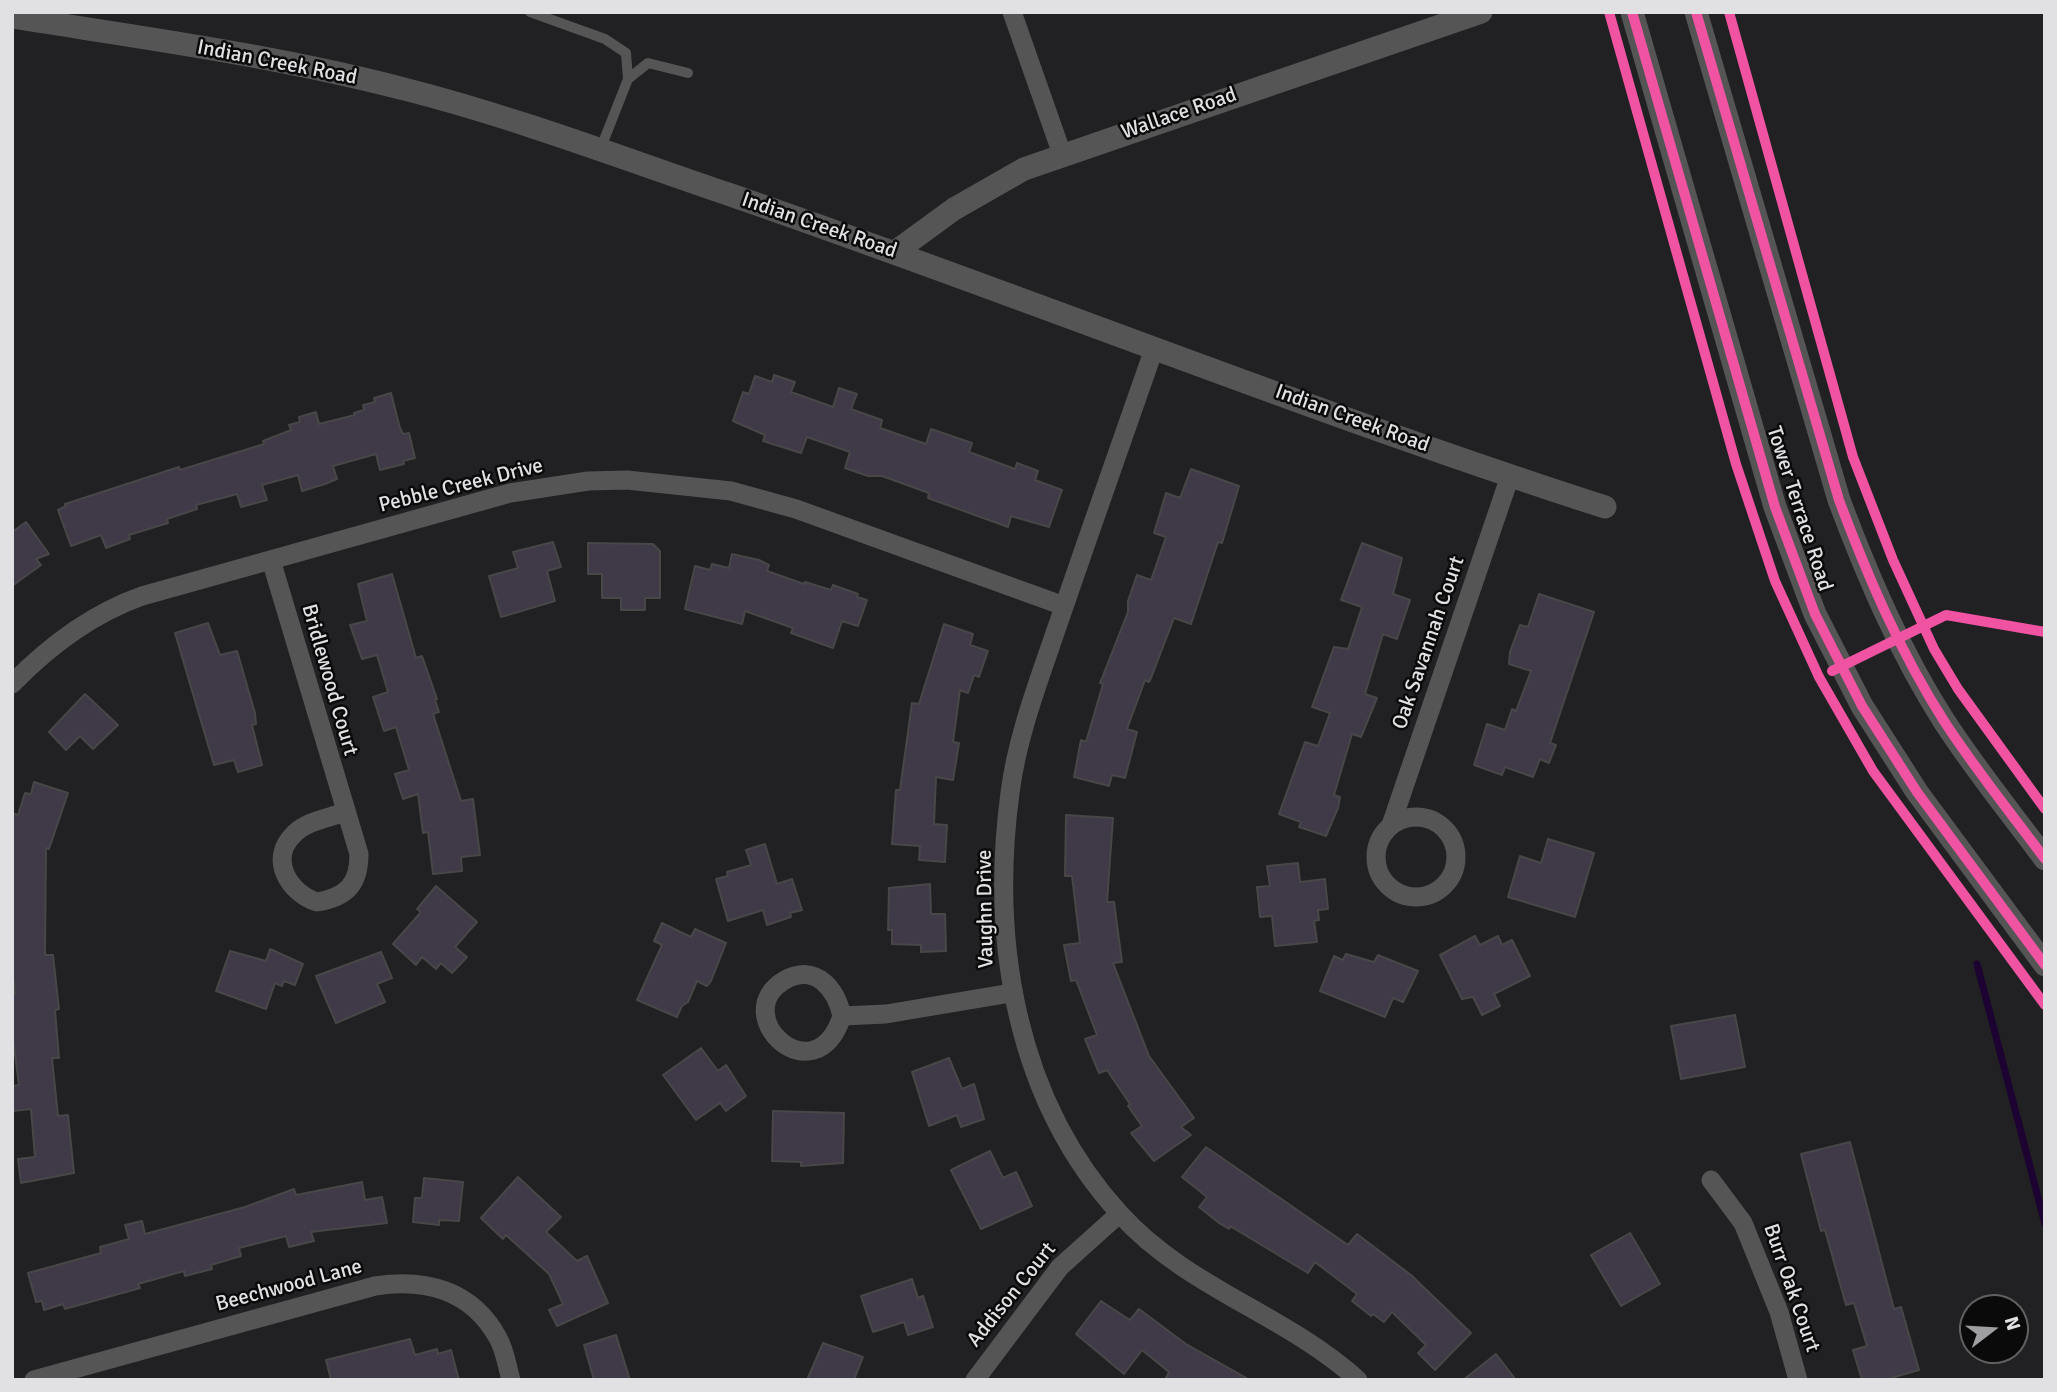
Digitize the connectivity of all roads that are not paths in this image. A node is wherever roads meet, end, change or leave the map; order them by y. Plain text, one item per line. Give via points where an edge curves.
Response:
1 (530, 12) edge
2 (1012, 12) edge
3 (1480, 12) edge
4 (1632, 12) edge
5 (1696, 12) edge
6 (12, 17) edge
7 (688, 73) dead end
8 (628, 79) junction
9 (600, 150) junction
10 (1062, 154) junction
11 (895, 252) junction
12 (1154, 349) junction
13 (1510, 476) junction
14 (1605, 507) dead end
15 (271, 559) junction
16 (1064, 606) junction
17 (12, 684) edge
18 (345, 812) junction
19 (1391, 825) junction
20 (2045, 859) edge
21 (2045, 965) edge
22 (1011, 993) junction
23 (842, 1016) dead end
24 (1711, 1180) dead end
25 (1119, 1214) junction
26 (34, 1380) edge
27 (511, 1380) edge
28 (975, 1380) edge
29 (1358, 1380) edge
30 (1798, 1380) edge

1 - 8 lane via 605,39 626,53
2 - 10 street
3 - 10 street, Wallace Road
4 - 21 street, Tower Terrace Road via 1775,507 1815,614 1862,706 1917,792
5 - 20 street, Tower Terrace Road via 1835,487 1859,553 1899,642 1939,713
6 - 9 street, Indian Creek Road via 249,55 408,90
7 - 8 lane via 648,63
8 - 9 lane
9 - 11 street, Indian Creek Road
10 - 11 street, Wallace Road via 954,209
11 - 12 street, Indian Creek Road
12 - 13 street, Indian Creek Road
12 - 16 street, Vaughn Drive
13 - 14 street, Indian Creek Road
13 - 19 street, Oak Savannah Court
15 - 16 street, Pebble Creek Drive via 510,493 588,481 664,482 731,491 796,509
15 - 17 street, Pebble Creek Drive via 123,603 71,631
15 - 18 street, Bridlewood Court
16 - 22 street, Vaughn Drive via 1026,721 1010,793 1004,890
18 - 18 street, Bridlewood Court via 359,854 354,883 347,892 328,900 307,899 286,880 284,850 301,829
19 - 19 street, Oak Savannah Court via 1377,846 1375,859 1386,884 1396,892 1421,897 1444,885 1456,861 1455,848 1441,825 1416,816
22 - 23 street via 886,1014
22 - 25 street, Vaughn Drive via 1044,1098 1078,1159
24 - 30 street, Burr Oak Court via 1743,1223 1779,1312
25 - 28 street, Addison Court via 1060,1267
25 - 29 street, Vaughn Drive via 1202,1282 1293,1331
26 - 27 street, Beechwood Lane via 402,1282 426,1283 447,1291 485,1318 499,1339

